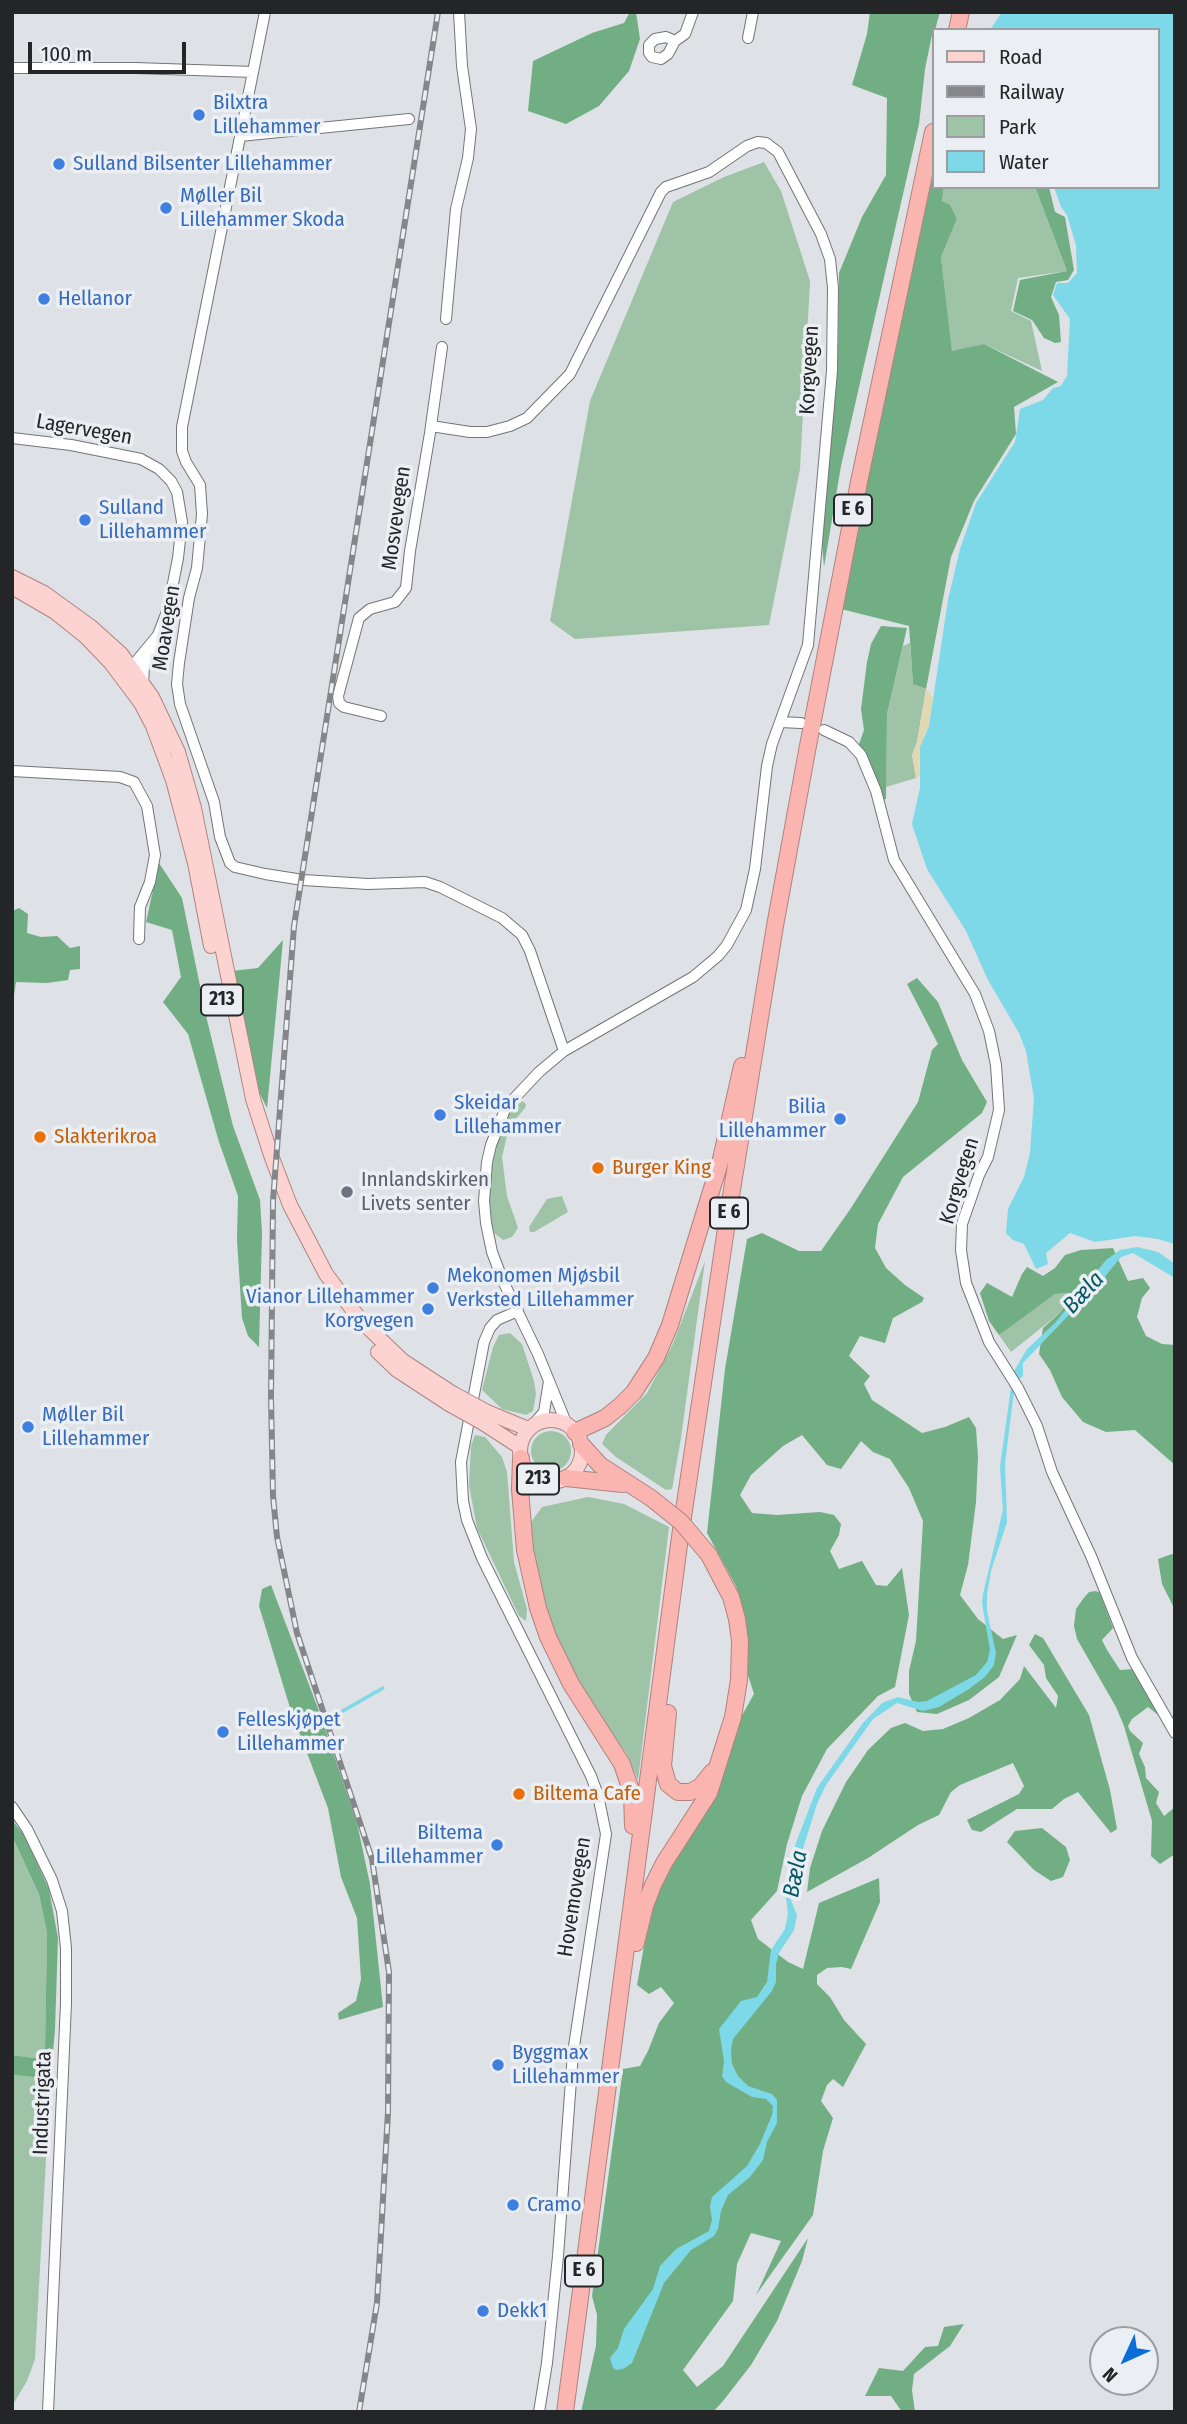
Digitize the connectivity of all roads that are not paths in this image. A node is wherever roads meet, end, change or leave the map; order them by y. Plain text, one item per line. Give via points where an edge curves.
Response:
1 (265, 12) edge
2 (459, 12) edge
3 (693, 12) edge
4 (753, 12) edge
5 (748, 38) dead end
6 (675, 41) dead end
7 (12, 68) edge
8 (253, 72) junction
9 (409, 119) dead end
10 (240, 136) junction
11 (932, 137) edge
12 (446, 319) dead end
13 (442, 347) dead end
14 (431, 426) junction
15 (12, 438) edge
16 (15, 583) edge
17 (159, 635) junction
18 (129, 664) junction
19 (137, 686) junction
20 (381, 716) dead end
21 (780, 722) junction
22 (801, 723) dead end
23 (824, 730) dead end
24 (12, 771) edge
25 (782, 890) junction
26 (139, 939) dead end
27 (564, 1051) junction
28 (518, 1311) junction
29 (549, 1381) junction
30 (485, 1417) junction
31 (530, 1428) junction
32 (575, 1433) junction
33 (520, 1452) junction
34 (566, 1478) junction
35 (628, 1485) junction
36 (680, 1538) junction
37 (1175, 1733) edge
38 (718, 1764) junction
39 (12, 1807) edge
40 (612, 2060) junction
41 (593, 2197) junction
42 (48, 2412) edge
43 (539, 2412) edge
44 (565, 2412) edge

1 - 8 street, Moavegen
2 - 12 street via 471,129 456,209
3 - 6 street via 685,34
4 - 5 street
7 - 8 street
8 - 10 street, Moavegen
9 - 10 street
10 - 27 street, Moavegen via 182,427 182,451 200,485 202,514 177,684 227,859 235,867 303,880 425,882 502,918 522,935 530,951
11 - 25 highway, E 6 via 859,482
13 - 14 street, Mosvevegen
14 - 20 street, Mosvevegen via 407,588 395,602 370,609 359,618 338,696 344,707
14 - 21 street, Korgvegen via 470,432 498,430 527,418 570,373 655,200 666,187 709,172 758,142 778,152 821,234 833,288 832,371 810,623 807,645
15 - 17 street, Lagervegen via 71,444 141,459 171,481 182,522 172,593
16 - 18 main road, 213 via 44,593 84,621
16 - 19 main road, 213 via 85,636
17 - 18 street, Lagervegen
17 - 19 street
18 - 19 main road, 213
19 - 30 main road, 213, bridge via 165,720 185,776 253,1099 290,1205 327,1274 361,1321 451,1399
21 - 22 street
21 - 27 street, Korgvegen via 766,766 746,910 727,945 693,978
23 - 37 street, Korgvegen via 849,742 861,755 876,791 894,860 975,993 989,1031 999,1110 988,1157 962,1224 966,1283 982,1326 1037,1426 1123,1638
24 - 26 street via 120,777 134,782 147,806 155,855 140,907
25 - 32 highway via 766,930 733,1114 670,1325 634,1392 605,1418
25 - 36 highway, E 6
27 - 28 street, Korgvegen via 506,1107 487,1162 484,1200 492,1252
28 - 29 street, Korgvegen
28 - 43 street, Hovemovegen via 497,1320 484,1342 463,1451 463,1501 482,1558 591,1776 606,1834 573,2053 558,2256
29 - 31 street via 544,1412
29 - 32 street, Korgvegen
30 - 31 main road, 213
30 - 33 main road, 213
31 - 32 main road, 213 via 550,1420
31 - 33 main road, 213
32 - 34 main road, 213 via 580,1460
32 - 35 highway via 590,1456
33 - 34 main road, 213 via 526,1470 536,1478 554,1482
33 - 41 highway via 525,1550 538,1608 571,1685 622,1764 632,1793 633,1827 591,2165
34 - 35 highway
35 - 38 highway, bridge via 681,1522 709,1555 731,1597 740,1641 738,1680 733,1717
36 - 38 highway via 684,1592 663,1773 672,1788 690,1792
36 - 40 highway, E 6
38 - 40 highway via 702,1807 664,1863 645,1906 626,2021
39 - 42 street, Industrigata via 51,1880 62,1911 66,1948
40 - 41 highway, E 6
41 - 44 highway, E 6

